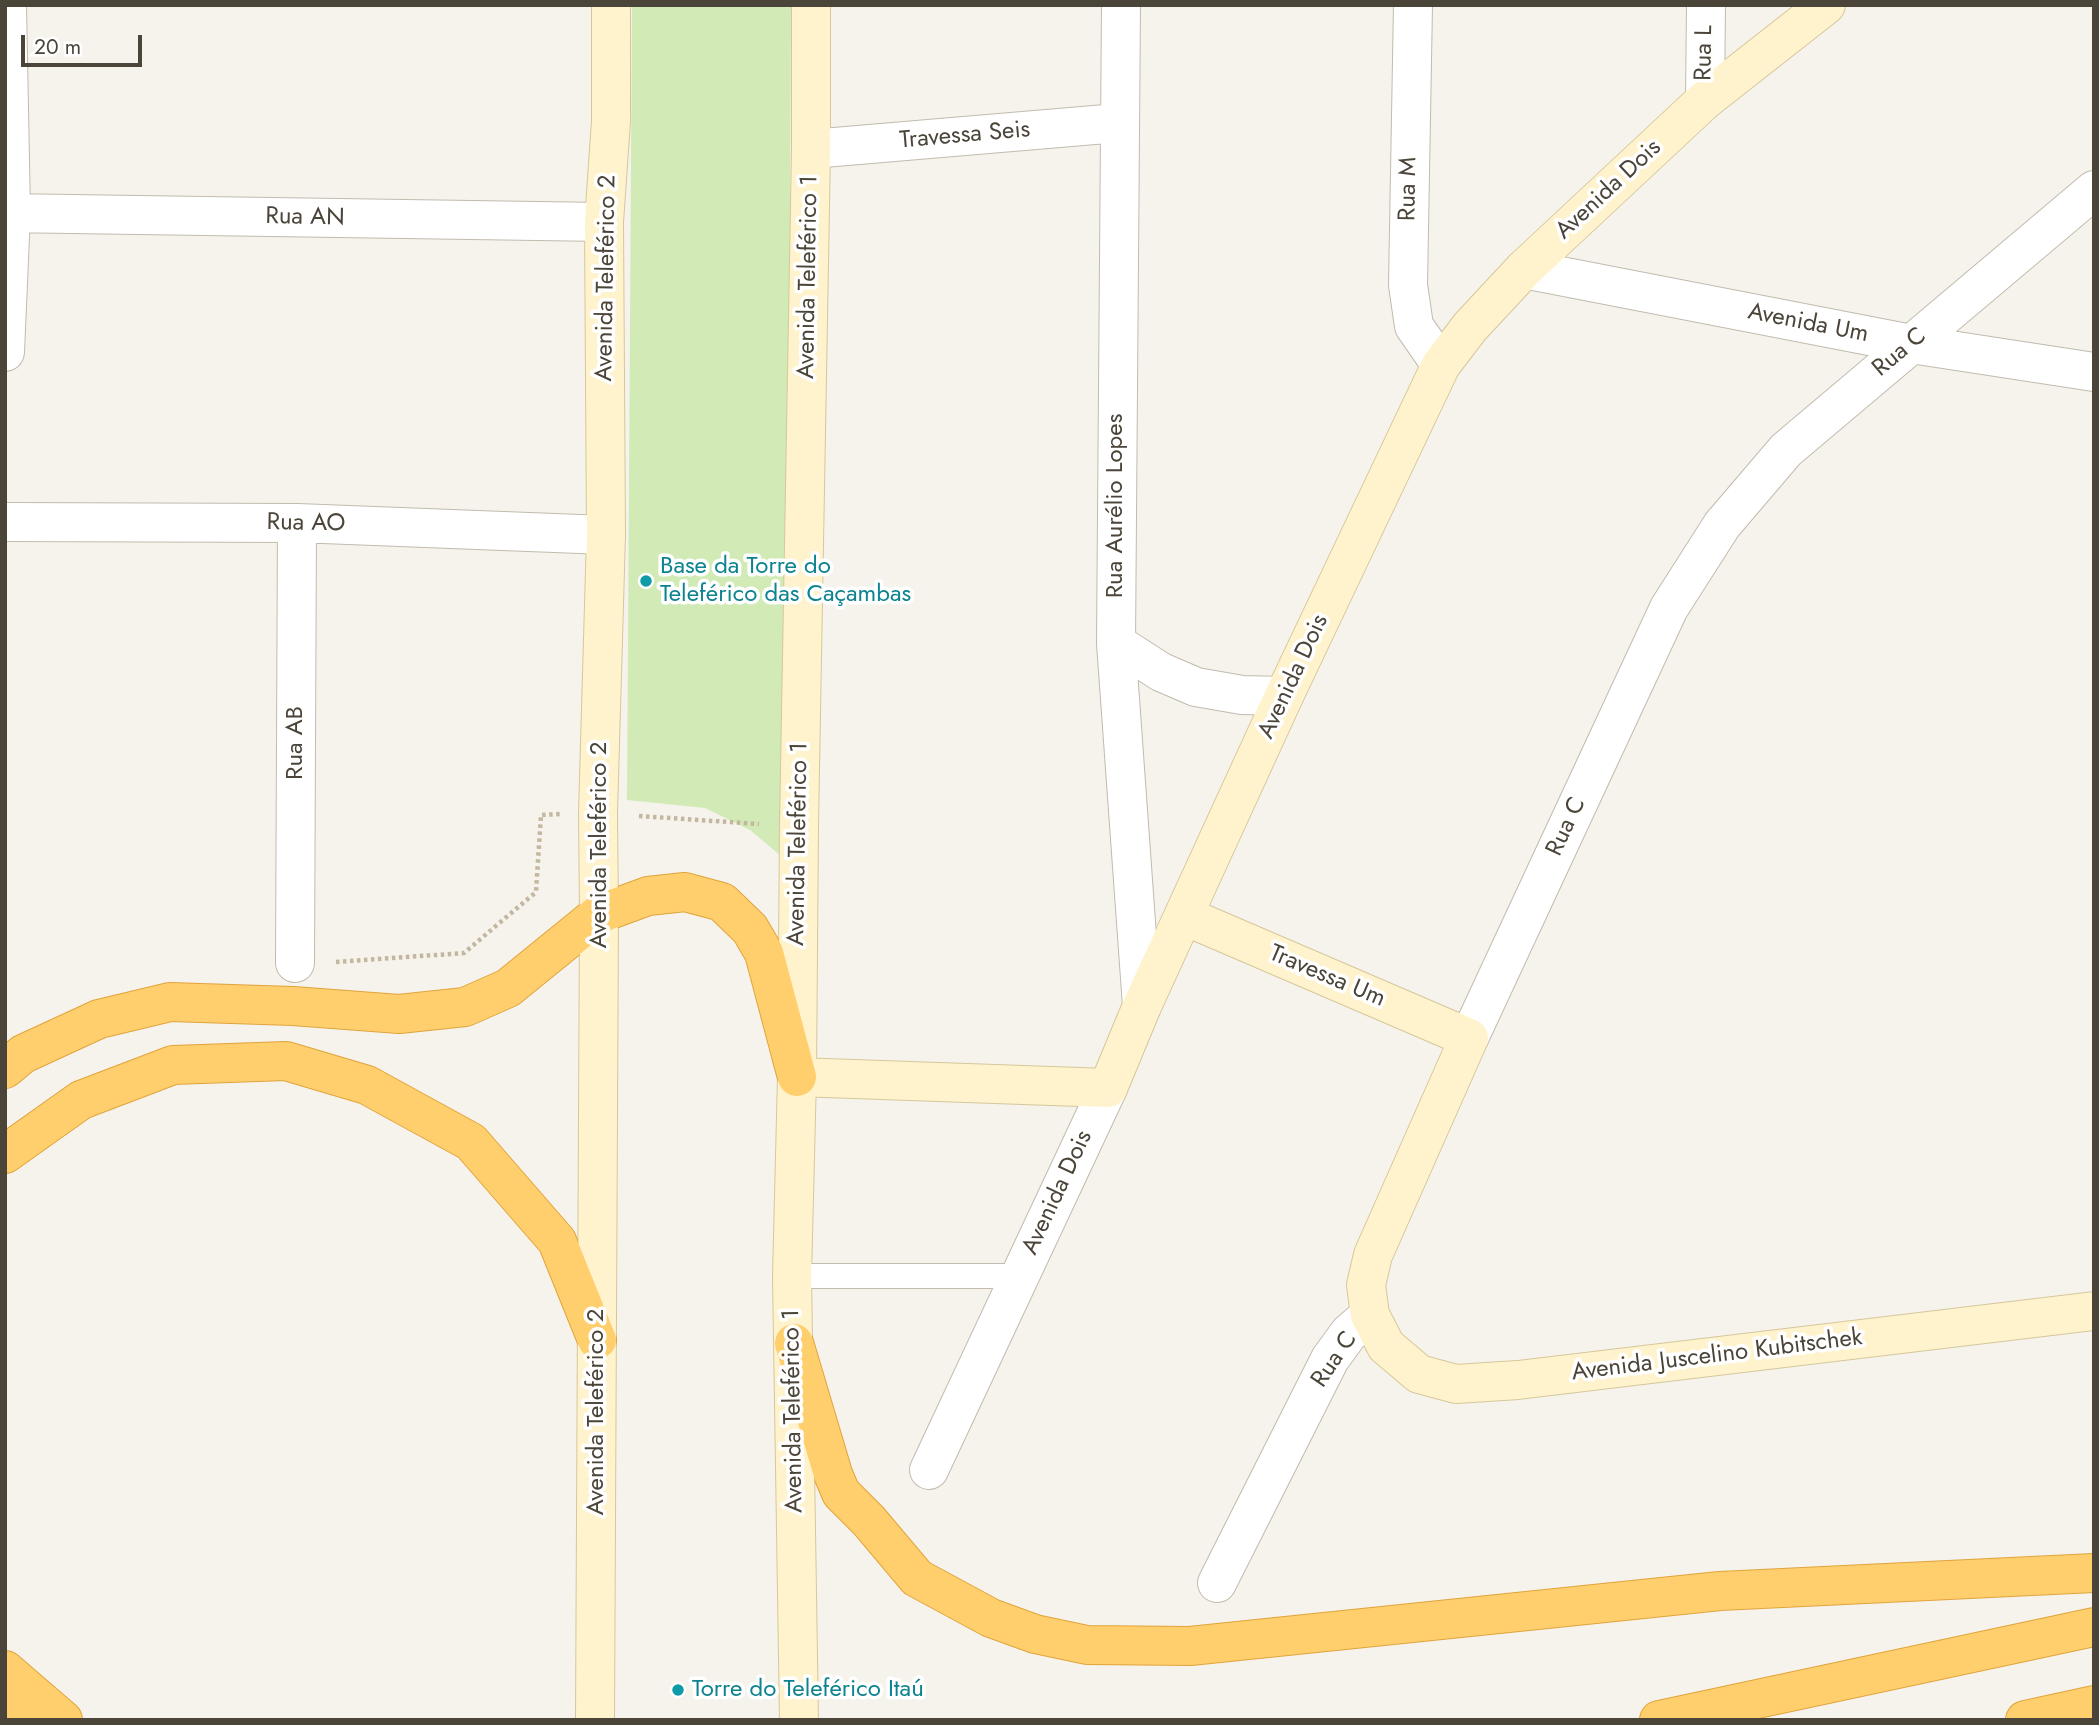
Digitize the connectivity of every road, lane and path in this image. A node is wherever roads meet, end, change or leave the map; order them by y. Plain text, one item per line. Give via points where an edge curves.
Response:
1 (7, 5) edge
2 (611, 5) edge
3 (811, 5) edge
4 (1121, 5) edge
5 (1413, 5) edge
6 (1706, 5) edge
7 (1826, 5) edge
8 (1705, 100) junction
9 (1118, 123) junction
10 (811, 149) junction
11 (2094, 190) edge
12 (8, 213) edge
13 (604, 222) junction
14 (1524, 269) junction
15 (1911, 344) junction
16 (5, 352) edge
17 (1441, 365) junction
18 (2094, 372) edge
19 (5, 522) edge
20 (297, 523) junction
21 (606, 535) junction
22 (1116, 643) junction
23 (1284, 696) junction
24 (598, 813) junction
25 (799, 827) junction
26 (599, 914) junction
27 (1185, 916) junction
28 (295, 963) dead end
29 (1142, 1006) junction
30 (1469, 1038) junction
31 (5, 1069) edge
32 (797, 1077) junction
33 (1108, 1088) junction
34 (5, 1154) edge
35 (792, 1276) junction
36 (1019, 1276) junction
37 (2094, 1311) edge
38 (1370, 1315) junction
39 (597, 1340) junction
40 (794, 1343) junction
41 (929, 1470) dead end
42 (2094, 1573) edge
43 (1217, 1583) dead end
44 (2094, 1627) edge
45 (5, 1670) edge
46 (595, 1702) edge
47 (2094, 1705) edge
48 (5, 1714) edge
49 (17, 1720) edge
50 (63, 1720) edge
51 (799, 1720) edge
52 (1659, 1720) edge
53 (2025, 1720) edge

1 - 12 street
2 - 13 main road, Avenida Teleférico 2 via 611,121
3 - 10 main road, Avenida Teleférico 1
4 - 9 street, Rua Aurélio Lopes
5 - 17 street, Rua M via 1408,285 1415,326
6 - 8 street, Rua L
7 - 8 main road, Avenida Dois
8 - 14 main road, Avenida Dois
9 - 10 street, Travessa Seis
9 - 22 street, Rua Aurélio Lopes
10 - 25 main road, Avenida Teleférico 1
11 - 15 street, Rua C
12 - 13 street, Rua AN
12 - 16 street
13 - 21 main road, Avenida Teleférico 2
14 - 15 street, Avenida Um
14 - 17 main road, Avenida Dois
15 - 18 street, Avenida Um
15 - 30 street, Rua C via 1786,450 1722,525 1682,587
17 - 23 main road, Avenida Dois
19 - 20 street, Rua AO
20 - 21 street, Rua AO
20 - 28 street, Rua AB
21 - 24 main road, Avenida Teleférico 2
22 - 23 street via 1161,672 1196,687
22 - 29 street, Rua Aurélio Lopes
23 - 27 main road, Avenida Dois
24 - 25 path
24 - 26 main road, Avenida Teleférico 2
25 - 32 main road, Avenida Teleférico 1
26 - 31 highway via 508,988 465,1007 399,1014 170,1003 99,1019 23,1054
26 - 32 highway via 648,895 685,892 722,902 750,929 764,953
26 - 39 main road, Avenida Teleférico 2
27 - 29 main road, Avenida Dois
27 - 30 main road, Travessa Um
29 - 33 main road, Avenida Dois
30 - 38 main road, Rua C via 1373,1255 1366,1285
32 - 33 main road
32 - 35 main road, Avenida Teleférico 1
33 - 36 street, Avenida Dois
34 - 39 highway via 81,1100 173,1065 286,1061 367,1085 471,1142 557,1241
35 - 36 lane
35 - 40 main road, Avenida Teleférico 1
36 - 41 street, Avenida Dois
37 - 38 main road, Avenida Juscelino Kubitschek via 1456,1384 1419,1374 1386,1346
38 - 43 street, Rua C via 1330,1359
39 - 46 main road, Avenida Teleférico 2
40 - 42 highway via 841,1493 917,1578 991,1618 1087,1645 1190,1646 1720,1591
40 - 51 main road, Avenida Teleférico 1
44 - 52 highway
45 - 50 highway
47 - 53 highway
48 - 49 highway

